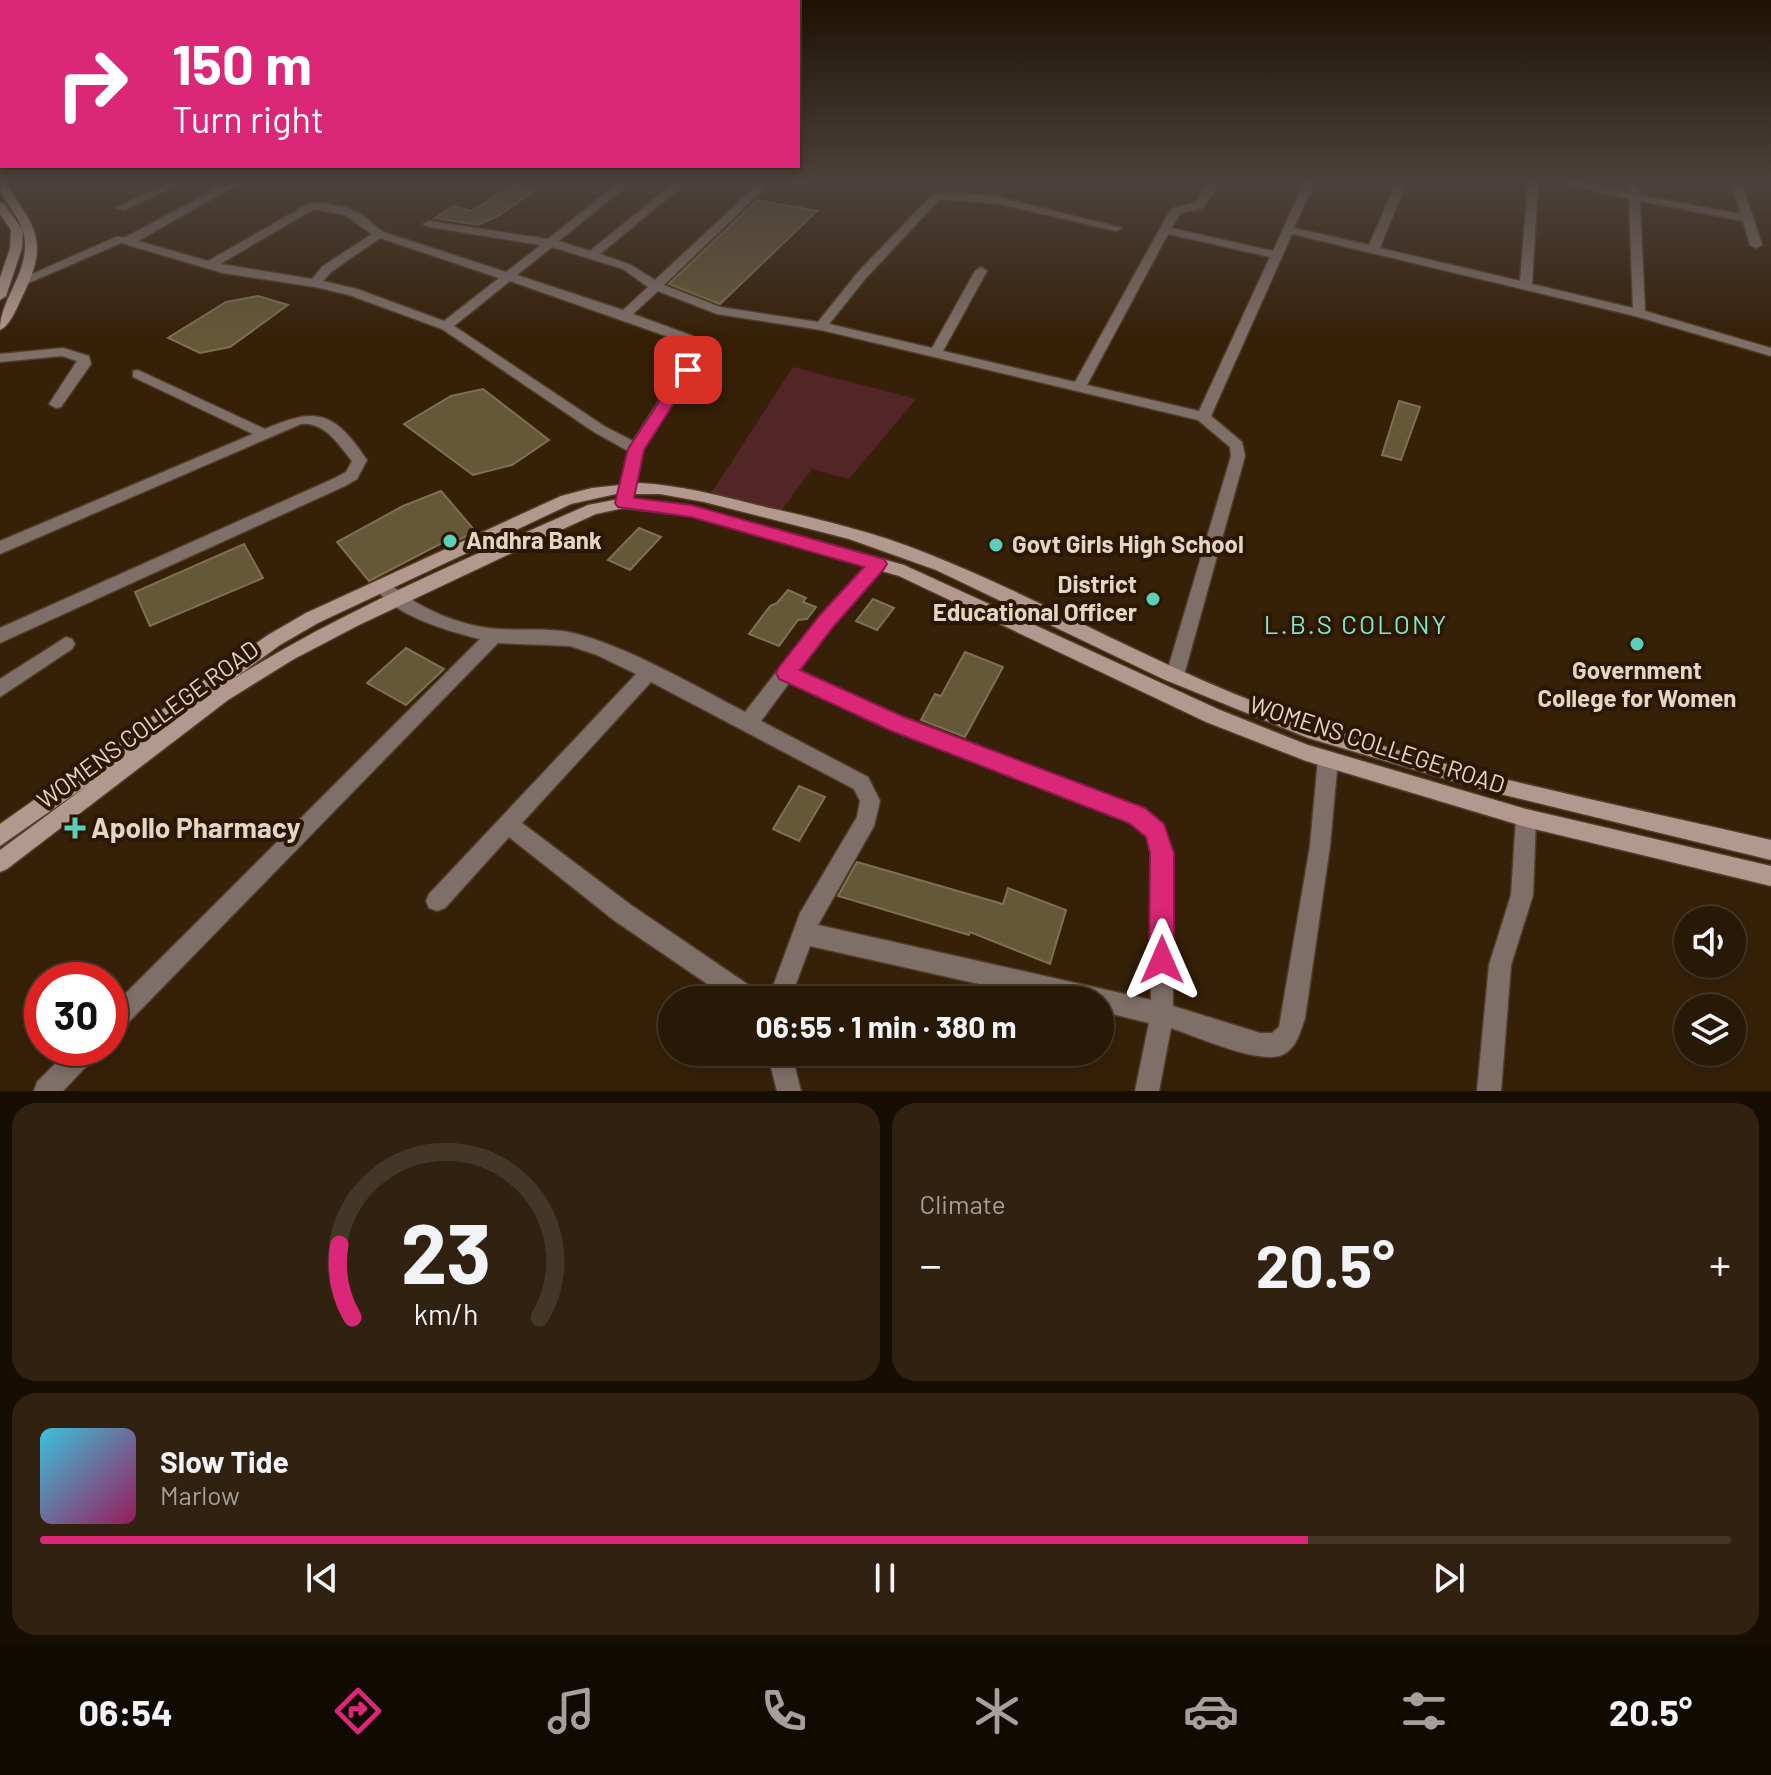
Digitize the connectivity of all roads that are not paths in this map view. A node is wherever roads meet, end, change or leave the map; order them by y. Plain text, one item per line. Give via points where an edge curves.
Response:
1 (17, 234) edge
2 (31, 234) edge
3 (141, 234) edge
4 (264, 234) edge
5 (379, 234) joint
6 (493, 234) edge
7 (563, 234) edge
8 (618, 234) edge
9 (710, 234) edge
10 (901, 234) edge
11 (1164, 234) edge
12 (1183, 234) edge
13 (1284, 234) edge
14 (1306, 234) edge
15 (1380, 234) edge
16 (1530, 234) edge
17 (1636, 234) edge
18 (1752, 234) edge
19 (130, 240) junction
20 (552, 243) junction
21 (1756, 245) dead end
22 (1373, 250) junction
23 (592, 255) junction
24 (1276, 255) junction
25 (210, 265) junction
26 (981, 271) dead end
27 (510, 277) junction
28 (22, 281) junction
29 (315, 283) junction
30 (654, 285) junction
31 (1526, 285) junction
32 (0, 296) edge
33 (1639, 313) junction
34 (625, 315) junction
35 (0, 326) edge
36 (446, 326) junction
37 (821, 326) junction
38 (1771, 352) edge
39 (935, 354) junction
40 (0, 358) edge
41 (138, 374) dead end
42 (1079, 388) junction
43 (56, 404) dead end
44 (1203, 417) junction
45 (266, 435) junction
46 (636, 449) junction
47 (626, 494) junction
48 (0, 548) edge
49 (878, 564) junction
50 (382, 586) junction
51 (397, 600) junction
52 (0, 636) edge
53 (494, 636) junction
54 (66, 644) dead end
55 (649, 672) junction
56 (786, 673) junction
57 (1175, 675) junction
58 (0, 689) edge
59 (749, 722) junction
60 (1328, 759) junction
61 (1569, 801) junction
62 (1526, 818) junction
63 (508, 824) junction
64 (1574, 829) junction
65 (0, 836) edge
66 (1771, 850) edge
67 (0, 862) edge
68 (1771, 876) edge
69 (437, 901) dead end
70 (803, 933) junction
71 (730, 986) edge
72 (784, 986) edge
73 (128, 1007) edge
74 (1162, 1014) junction
75 (70, 1066) edge
76 (783, 1066) edge
77 (46, 1091) edge
78 (789, 1091) edge
79 (1147, 1091) edge
80 (1489, 1091) edge

1 - 32 main road
2 - 28 main road
3 - 19 street
4 - 25 street
5 - 27 street
5 - 29 street
6 - 20 street
7 - 20 street
8 - 23 street
9 - 30 street
10 - 37 street
11 - 42 street
12 - 24 street
13 - 24 street
14 - 22 street
15 - 22 street
16 - 31 street
17 - 33 street
18 - 21 street
19 - 25 street
19 - 28 street via 113,240
20 - 23 street
20 - 27 street
22 - 31 street
23 - 30 street via 627,267
24 - 44 street
25 - 29 street
26 - 39 street
27 - 34 street
27 - 36 street
28 - 35 main road
29 - 36 street
30 - 34 street
30 - 37 street via 717,310
31 - 33 street
33 - 38 street
34 - 46 street via 688,339 696,347 688,370
36 - 46 street
37 - 39 street
39 - 42 street
40 - 43 street via 63,352 84,359
41 - 45 street
42 - 44 street
44 - 57 street via 1237,445 1238,456
45 - 48 street
45 - 52 street via 299,420 320,420 360,460 358,467 340,482
46 - 47 street
47 - 49 main road, WOMENS COLLEGE ROAD
47 - 50 main road, WOMENS COLLEGE ROAD via 598,490 566,500
47 - 51 main road, WOMENS COLLEGE ROAD
47 - 57 main road, WOMENS COLLEGE ROAD via 678,491 902,550
49 - 56 street
49 - 60 main road, WOMENS COLLEGE ROAD via 933,584 1213,716
50 - 51 street
50 - 65 main road, WOMENS COLLEGE ROAD via 312,618 248,657
51 - 53 street via 450,625
51 - 67 main road, WOMENS COLLEGE ROAD via 288,654 222,695
53 - 55 street via 570,639
53 - 73 street
54 - 58 street
55 - 59 street
55 - 63 street
56 - 59 street
56 - 74 street via 896,723 1137,816 1156,831 1162,853
57 - 61 main road, WOMENS COLLEGE ROAD via 1306,729
59 - 70 street via 861,783 870,801 867,819
60 - 62 main road, WOMENS COLLEGE ROAD
60 - 74 street via 1320,846 1288,1034 1277,1045 1260,1045
61 - 64 main road
61 - 66 main road, WOMENS COLLEGE ROAD
62 - 64 main road, WOMENS COLLEGE ROAD
62 - 80 street via 1522,895 1500,965
63 - 69 street
63 - 71 street via 623,913
64 - 68 main road, WOMENS COLLEGE ROAD
70 - 72 street
70 - 74 street
74 - 79 street
75 - 77 street
76 - 78 street

